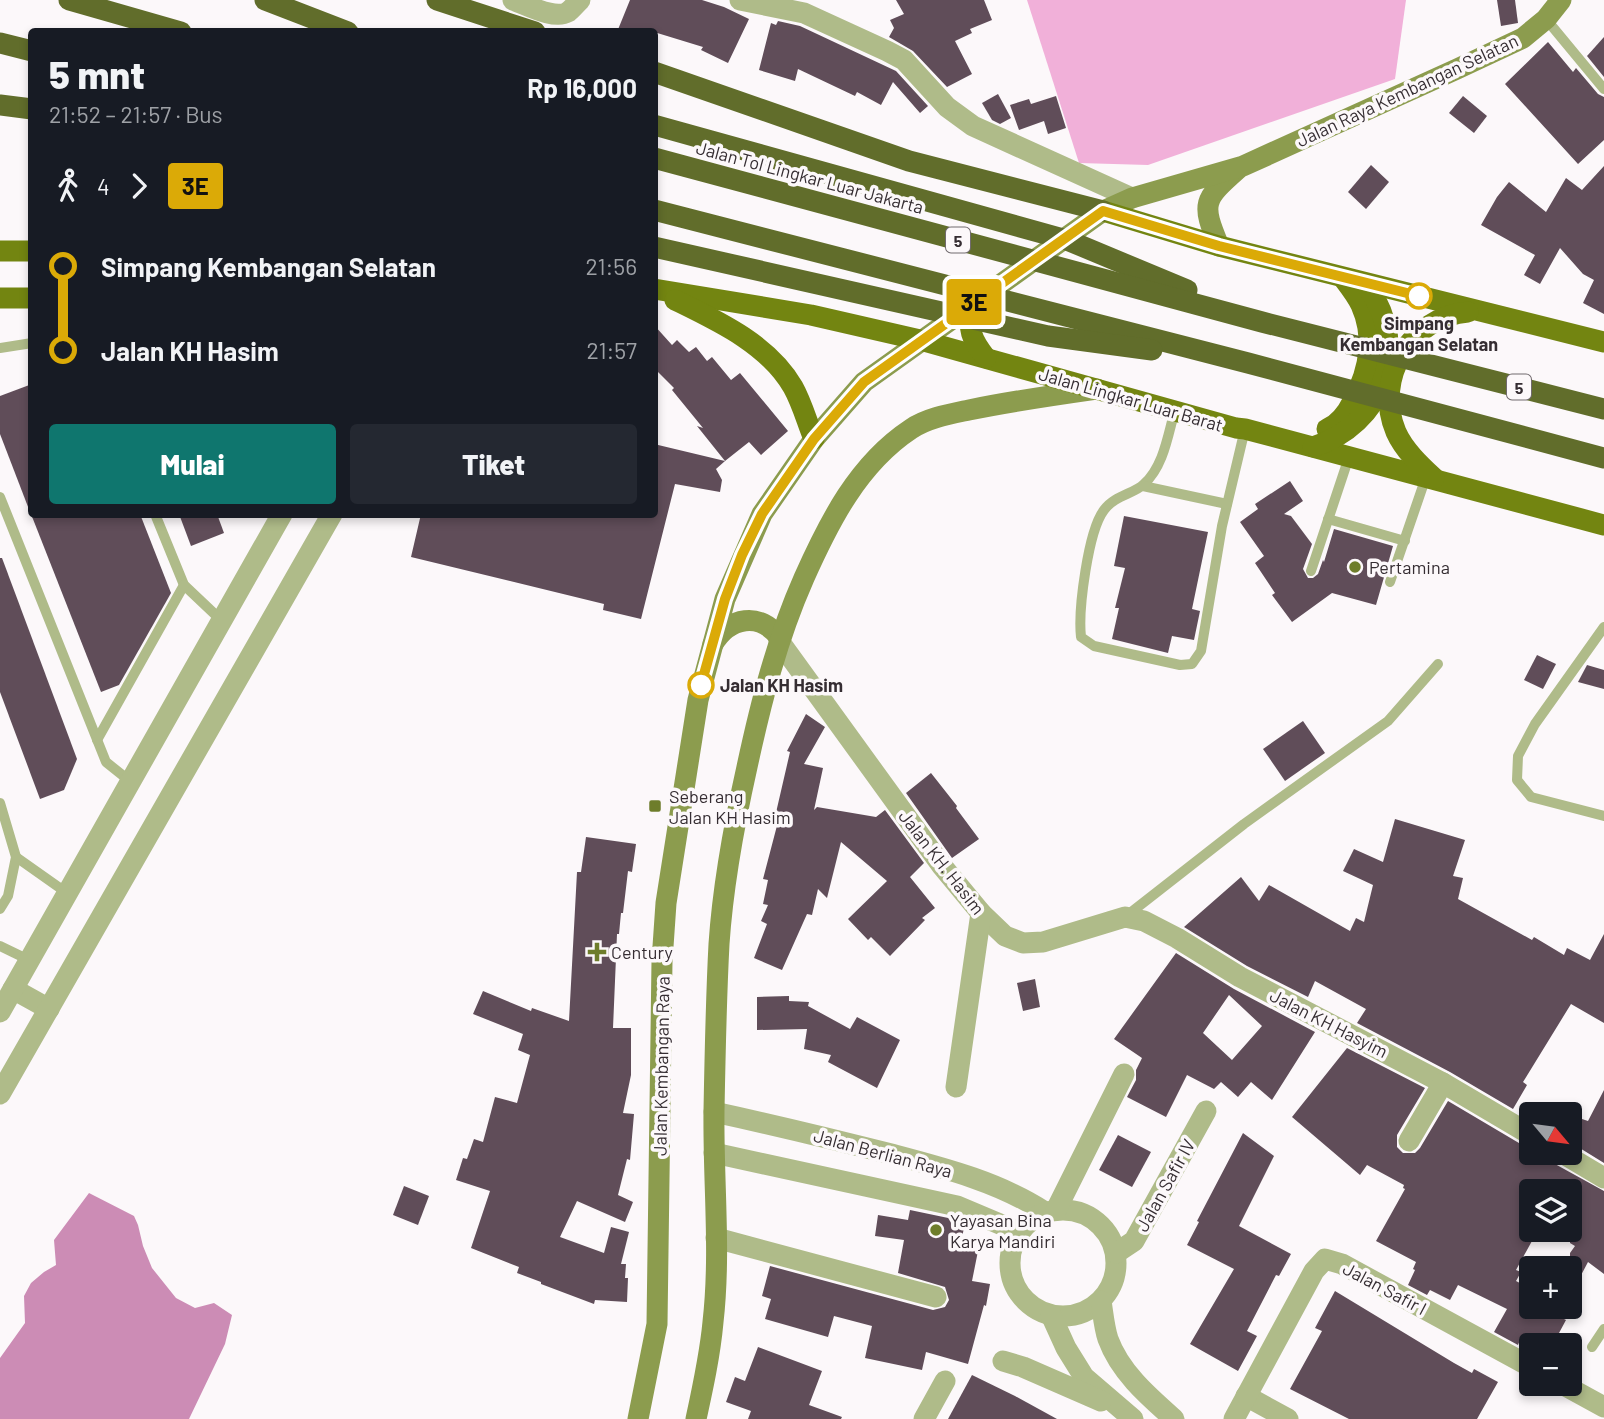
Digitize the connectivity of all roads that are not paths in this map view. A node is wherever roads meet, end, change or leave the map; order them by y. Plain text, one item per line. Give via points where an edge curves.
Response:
1 (69, 0) edge
2 (265, 0) edge
3 (437, 0) edge
4 (513, 0) edge
5 (580, 0) edge
6 (740, 0) edge
7 (1561, 0) edge
8 (1546, 19) junction
9 (167, 28) edge
10 (338, 28) edge
11 (523, 28) edge
12 (0, 43) edge
13 (28, 50) edge
14 (658, 73) edge
15 (1604, 89) edge
16 (0, 105) edge
17 (28, 108) edge
18 (658, 126) edge
19 (658, 159) edge
20 (1242, 166) junction
21 (1132, 198) junction
22 (658, 211) edge
23 (1103, 211) junction
24 (1219, 246) junction
25 (658, 248) edge
26 (0, 251) edge
27 (28, 251) edge
28 (1343, 278) junction
29 (658, 290) edge
30 (658, 290) edge
31 (1402, 292) junction
32 (0, 298) edge
33 (28, 298) edge
34 (970, 305) junction
35 (1475, 311) junction
36 (1262, 322) junction
37 (920, 340) junction
38 (1604, 342) edge
39 (28, 344) edge
40 (0, 348) edge
41 (986, 358) junction
42 (1248, 363) junction
43 (1097, 389) junction
44 (1604, 409) edge
45 (1175, 410) junction
46 (1245, 429) junction
47 (814, 439) junction
48 (1290, 441) junction
49 (1313, 447) junction
50 (1349, 457) junction
51 (1604, 458) edge
52 (1431, 478) junction
53 (1143, 486) junction
54 (0, 497) edge
55 (1227, 504) junction
56 (157, 518) edge
57 (280, 518) edge
58 (330, 518) edge
59 (1328, 519) junction
60 (1604, 525) edge
61 (1405, 541) junction
62 (1311, 571) dead end
63 (1390, 582) dead end
64 (184, 585) junction
65 (222, 621) junction
66 (1604, 627) edge
67 (780, 639) junction
68 (710, 649) junction
69 (1438, 664) dead end
70 (97, 740) junction
71 (131, 782) junction
72 (0, 803) edge
73 (1604, 816) edge
74 (16, 857) junction
75 (68, 893) junction
76 (0, 909) edge
77 (981, 913) junction
78 (1125, 917) junction
79 (0, 946) edge
80 (29, 960) junction
81 (13, 989) junction
82 (49, 1009) junction
83 (0, 1012) edge
84 (1124, 1073) dead end
85 (1443, 1083) junction
86 (956, 1087) dead end
87 (0, 1094) edge
88 (1206, 1111) dead end
89 (715, 1112) junction
90 (1519, 1128) edge
91 (1409, 1141) dead end
92 (714, 1153) junction
93 (1582, 1165) edge
94 (1604, 1178) edge
95 (1050, 1211) junction
96 (1019, 1232) junction
97 (716, 1238) junction
98 (1116, 1253) junction
99 (936, 1297) dead end
100 (1101, 1301) junction
101 (1052, 1315) junction
102 (1604, 1329) edge
103 (1592, 1347) dead end
104 (1519, 1360) edge
105 (1003, 1361) dead end
106 (945, 1381) dead end
107 (1582, 1395) edge
108 (1247, 1396) junction
109 (1604, 1407) edge
110 (1127, 1415) edge
111 (638, 1419) edge
112 (696, 1419) edge
113 (923, 1419) edge
114 (1174, 1419) edge
115 (1234, 1419) edge
116 (1289, 1419) edge

1 - 9 highway
2 - 10 highway
3 - 11 highway
4 - 5 street via 562,14
6 - 21 street via 804,13 887,51 904,60 947,107 973,126
7 - 8 main road, Jalan Raya Kembangan Selatan
8 - 15 lane
8 - 20 main road, Jalan Raya Kembangan Selatan via 1523,38
12 - 13 highway
14 - 23 highway via 909,161
16 - 17 highway
18 - 36 highway via 1067,240
19 - 36 highway, Jalan Tol Lingkar Luar Jakarta / 5
20 - 21 main road, Jalan Raya Kembangan Selatan
20 - 24 main road, Jalan Raya Kembangan Selatan via 1208,201 1207,216
21 - 23 main road, Jalan Raya Kembangan Selatan
22 - 42 highway
23 - 24 main road
23 - 34 main road, Jalan Kembangan Raya
24 - 28 main road
25 - 42 highway via 1048,336
26 - 27 main road
28 - 31 main road
28 - 48 main road via 1361,304 1367,323 1370,357 1363,383 1336,426
29 - 37 main road, Jalan Lingkar Luar Barat via 811,315
30 - 47 main road via 729,326 771,359 793,387
31 - 35 main road
31 - 49 main road via 1368,287 1389,339 1381,388 1349,430
32 - 33 main road
34 - 37 main road, Jalan Kembangan Raya
34 - 41 main road via 969,330
35 - 38 main road
35 - 52 main road via 1427,326 1403,351 1390,382 1396,433
36 - 44 highway, Jalan Tol Lingkar Luar Jakarta / 5
37 - 41 main road, Jalan Lingkar Luar Barat
37 - 47 main road, Jalan Kembangan Raya via 864,382
39 - 40 lane
41 - 43 main road, Jalan Lingkar Luar Barat
42 - 51 highway
43 - 45 main road, Jalan Lingkar Luar Barat
43 - 67 main road via 944,416 913,427 895,441 877,456 842,502 817,548
45 - 46 main road, Jalan Lingkar Luar Barat
45 - 53 lane via 1156,468
46 - 48 main road, Jalan Lingkar Luar Barat
46 - 55 lane
47 - 68 main road, Jalan Kembangan Raya via 762,514 725,599
48 - 49 main road, Jalan Lingkar Luar Barat
49 - 50 main road, Jalan Lingkar Luar Barat
50 - 52 main road, Jalan Lingkar Luar Barat
50 - 59 lane
52 - 60 main road, Jalan Lingkar Luar Barat
52 - 61 lane
53 - 55 lane
53 - 55 lane via 1104,509 1093,530 1079,620 1081,636 1094,646 1192,664 1201,651
54 - 70 lane
56 - 64 lane
57 - 65 street
58 - 82 street
59 - 61 lane
59 - 62 lane
61 - 63 lane
64 - 65 lane
64 - 70 lane
65 - 71 street
66 - 73 lane via 1535,724 1518,756 1517,780 1531,797
67 - 68 main road via 773,628 757,620 738,622
67 - 77 street, Jalan KH. Hasim via 942,866
67 - 89 main road via 732,834 719,942
68 - 111 main road, Jalan Kembangan Raya via 666,903 657,1324
69 - 78 lane via 1388,721
70 - 71 lane via 106,762
71 - 75 street
72 - 74 lane
74 - 75 lane
74 - 76 lane via 8,896
75 - 80 street
77 - 78 street, Jalan KH. Hasim via 1005,936 1023,943 1043,942
77 - 86 street
78 - 85 street, Jalan KH Hasyim via 1160,928 1240,977
79 - 80 lane
80 - 81 street
81 - 82 street
81 - 83 street
82 - 87 street
84 - 95 street
85 - 90 street, Jalan KH Hasyim
85 - 91 street
88 - 98 street, Jalan Safir IV via 1134,1241
89 - 92 main road
89 - 95 street, Jalan Berlian Raya via 827,1137 981,1180
92 - 96 street, Jalan Berlian Raya via 957,1206
92 - 97 main road
93 - 94 street
95 - 96 street
95 - 98 street via 1069,1209 1095,1219 1105,1228
96 - 101 street via 1011,1251 1010,1272 1018,1292 1032,1307
97 - 99 street
97 - 112 main road via 714,1319
98 - 100 street via 1111,1287
100 - 101 street via 1069,1316
100 - 114 street via 1108,1338 1123,1367
101 - 110 street via 1084,1377
102 - 103 lane
104 - 108 street, Jalan Safir I via 1325,1259 1314,1271
105 - 110 street
106 - 113 street
107 - 109 street
108 - 115 street, Jalan Safir I
108 - 116 street

